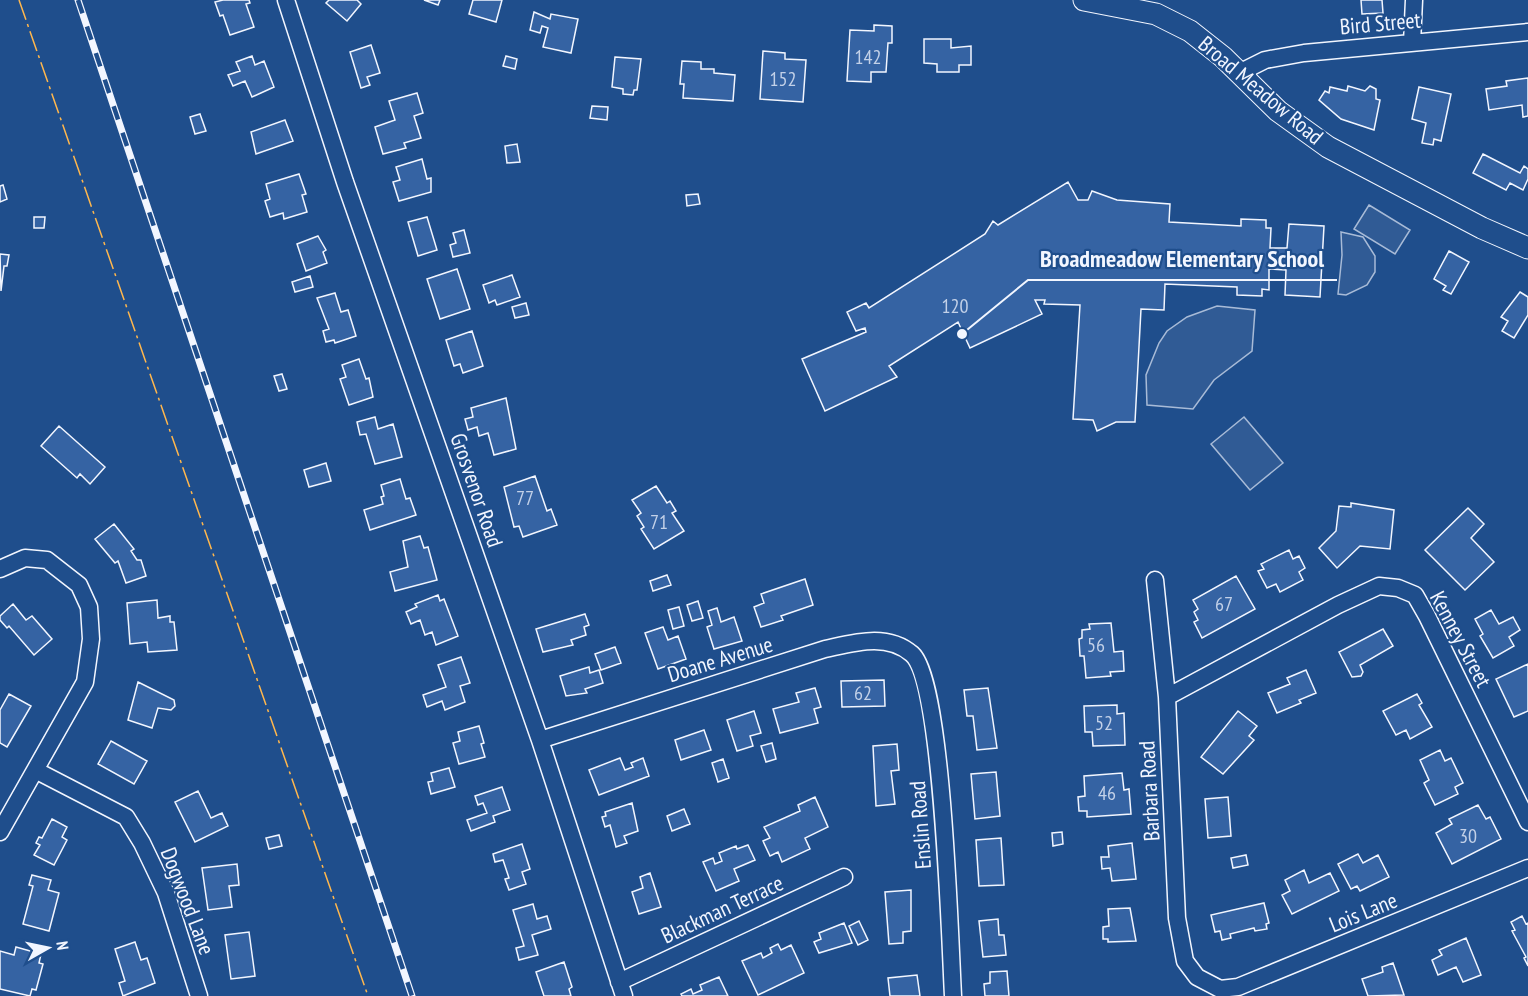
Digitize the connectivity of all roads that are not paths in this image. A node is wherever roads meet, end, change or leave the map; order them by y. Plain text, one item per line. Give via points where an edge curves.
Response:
1 (286, 0) edge
2 (1084, 0) edge
3 (1414, 0) edge
4 (1528, 32) edge
5 (1412, 43) junction
6 (1239, 73) junction
7 (1528, 249) edge
8 (0, 569) edge
9 (1155, 580) dead end
10 (913, 654) joint
11 (1167, 697) junction
12 (540, 740) junction
13 (37, 771) junction
14 (1528, 822) edge
15 (0, 832) edge
16 (1528, 868) edge
17 (844, 877) dead end
18 (1213, 986) joint
19 (622, 989) edge
20 (199, 996) edge
21 (953, 996) edge

1 - 12 street, Grosvenor Road via 345,182
2 - 6 street, Broad Meadow Road via 1156,14 1190,31
3 - 5 street
4 - 5 street, Bird Street
5 - 6 street, Bird Street via 1304,53 1265,60
6 - 7 street, Broad Meadow Road via 1278,111 1328,147
8 - 13 street via 25,558 47,560 80,585 89,607 91,639 85,682
9 - 11 street, Barbara Road
10 - 12 street, Doane Avenue via 888,641 863,641 825,649
10 - 21 street, Enslin Road via 927,681 935,735
11 - 14 street, Kenney Street via 1338,604 1379,586 1398,588 1414,595 1427,616
11 - 18 street, Barbara Road via 1178,918 1185,961 1197,977
12 - 19 street, Grosvenor Road
13 - 15 street
13 - 20 street, Dogwood Lane via 126,818 166,893
16 - 18 street, Lois Lane via 1238,987
17 - 19 street, Blackman Terrace

